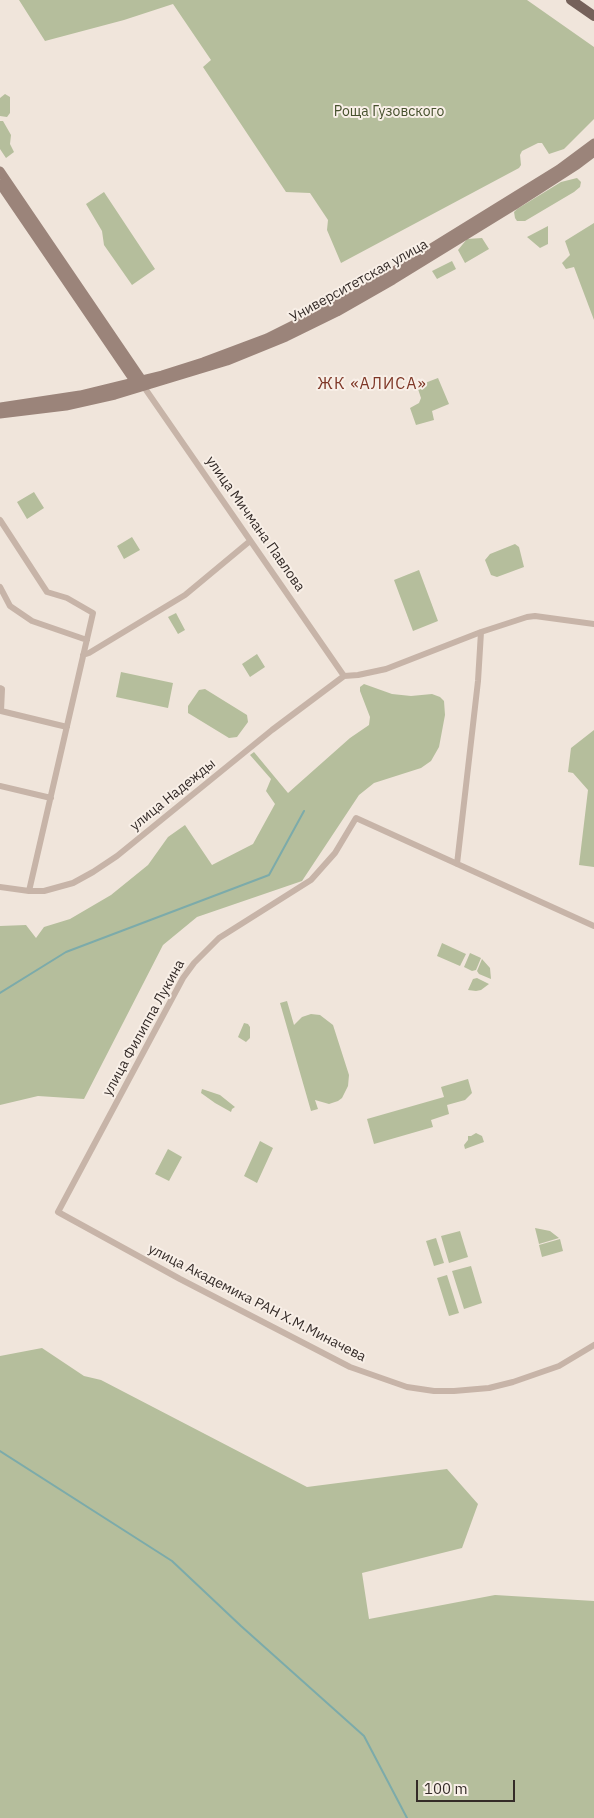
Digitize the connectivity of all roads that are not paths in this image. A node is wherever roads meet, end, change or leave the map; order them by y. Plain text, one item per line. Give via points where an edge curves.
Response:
1 (572, 0) edge
2 (594, 16) edge
3 (594, 143) edge
4 (594, 152) edge
5 (576, 162) junction
6 (0, 171) edge
7 (0, 184) edge
8 (14, 198) junction
9 (140, 383) junction
10 (0, 407) edge
11 (0, 414) edge
12 (0, 520) edge
13 (250, 541) junction
14 (0, 587) edge
15 (594, 624) edge
16 (481, 632) junction
17 (87, 640) junction
18 (83, 655) junction
19 (344, 676) junction
20 (0, 688) edge
21 (67, 727) junction
22 (0, 786) edge
23 (51, 798) junction
24 (456, 864) junction
25 (0, 888) edge
26 (30, 891) junction
27 (594, 926) edge
28 (58, 1212) joint
29 (594, 1345) edge

1 - 2 main road
3 - 5 main road, Университетская улица
4 - 5 main road, Университетская улица
5 - 9 main road, Университетская улица via 391,277 306,323 227,361
6 - 8 main road, улица Мичмана Павлова
7 - 8 main road, улица Мичмана Павлова
8 - 9 main road, улица Мичмана Павлова
9 - 10 main road, Университетская улица
9 - 11 main road, Университетская улица via 66,406
9 - 13 street, улица Мичмана Павлова
12 - 17 street via 47,592 67,598 93,613
13 - 18 street via 185,595
13 - 19 street, улица Мичмана Павлова
14 - 17 street via 10,606 32,621
15 - 16 street via 535,616
16 - 19 street via 386,669
16 - 24 street
17 - 18 street
18 - 21 street
19 - 26 street, улица Надежды via 117,856 73,883
20 - 21 street via 1,711
21 - 23 street
22 - 23 street
23 - 26 street
24 - 27 street, улица Филиппа Лукина
24 - 28 street, улица Филиппа Лукина via 356,818 335,853 311,880 219,938 200,956 184,978
25 - 26 street, улица Надежды
28 - 29 street, улица Академика РАН Х.М.Миначева via 350,1367 407,1387 434,1391 489,1388 559,1366

